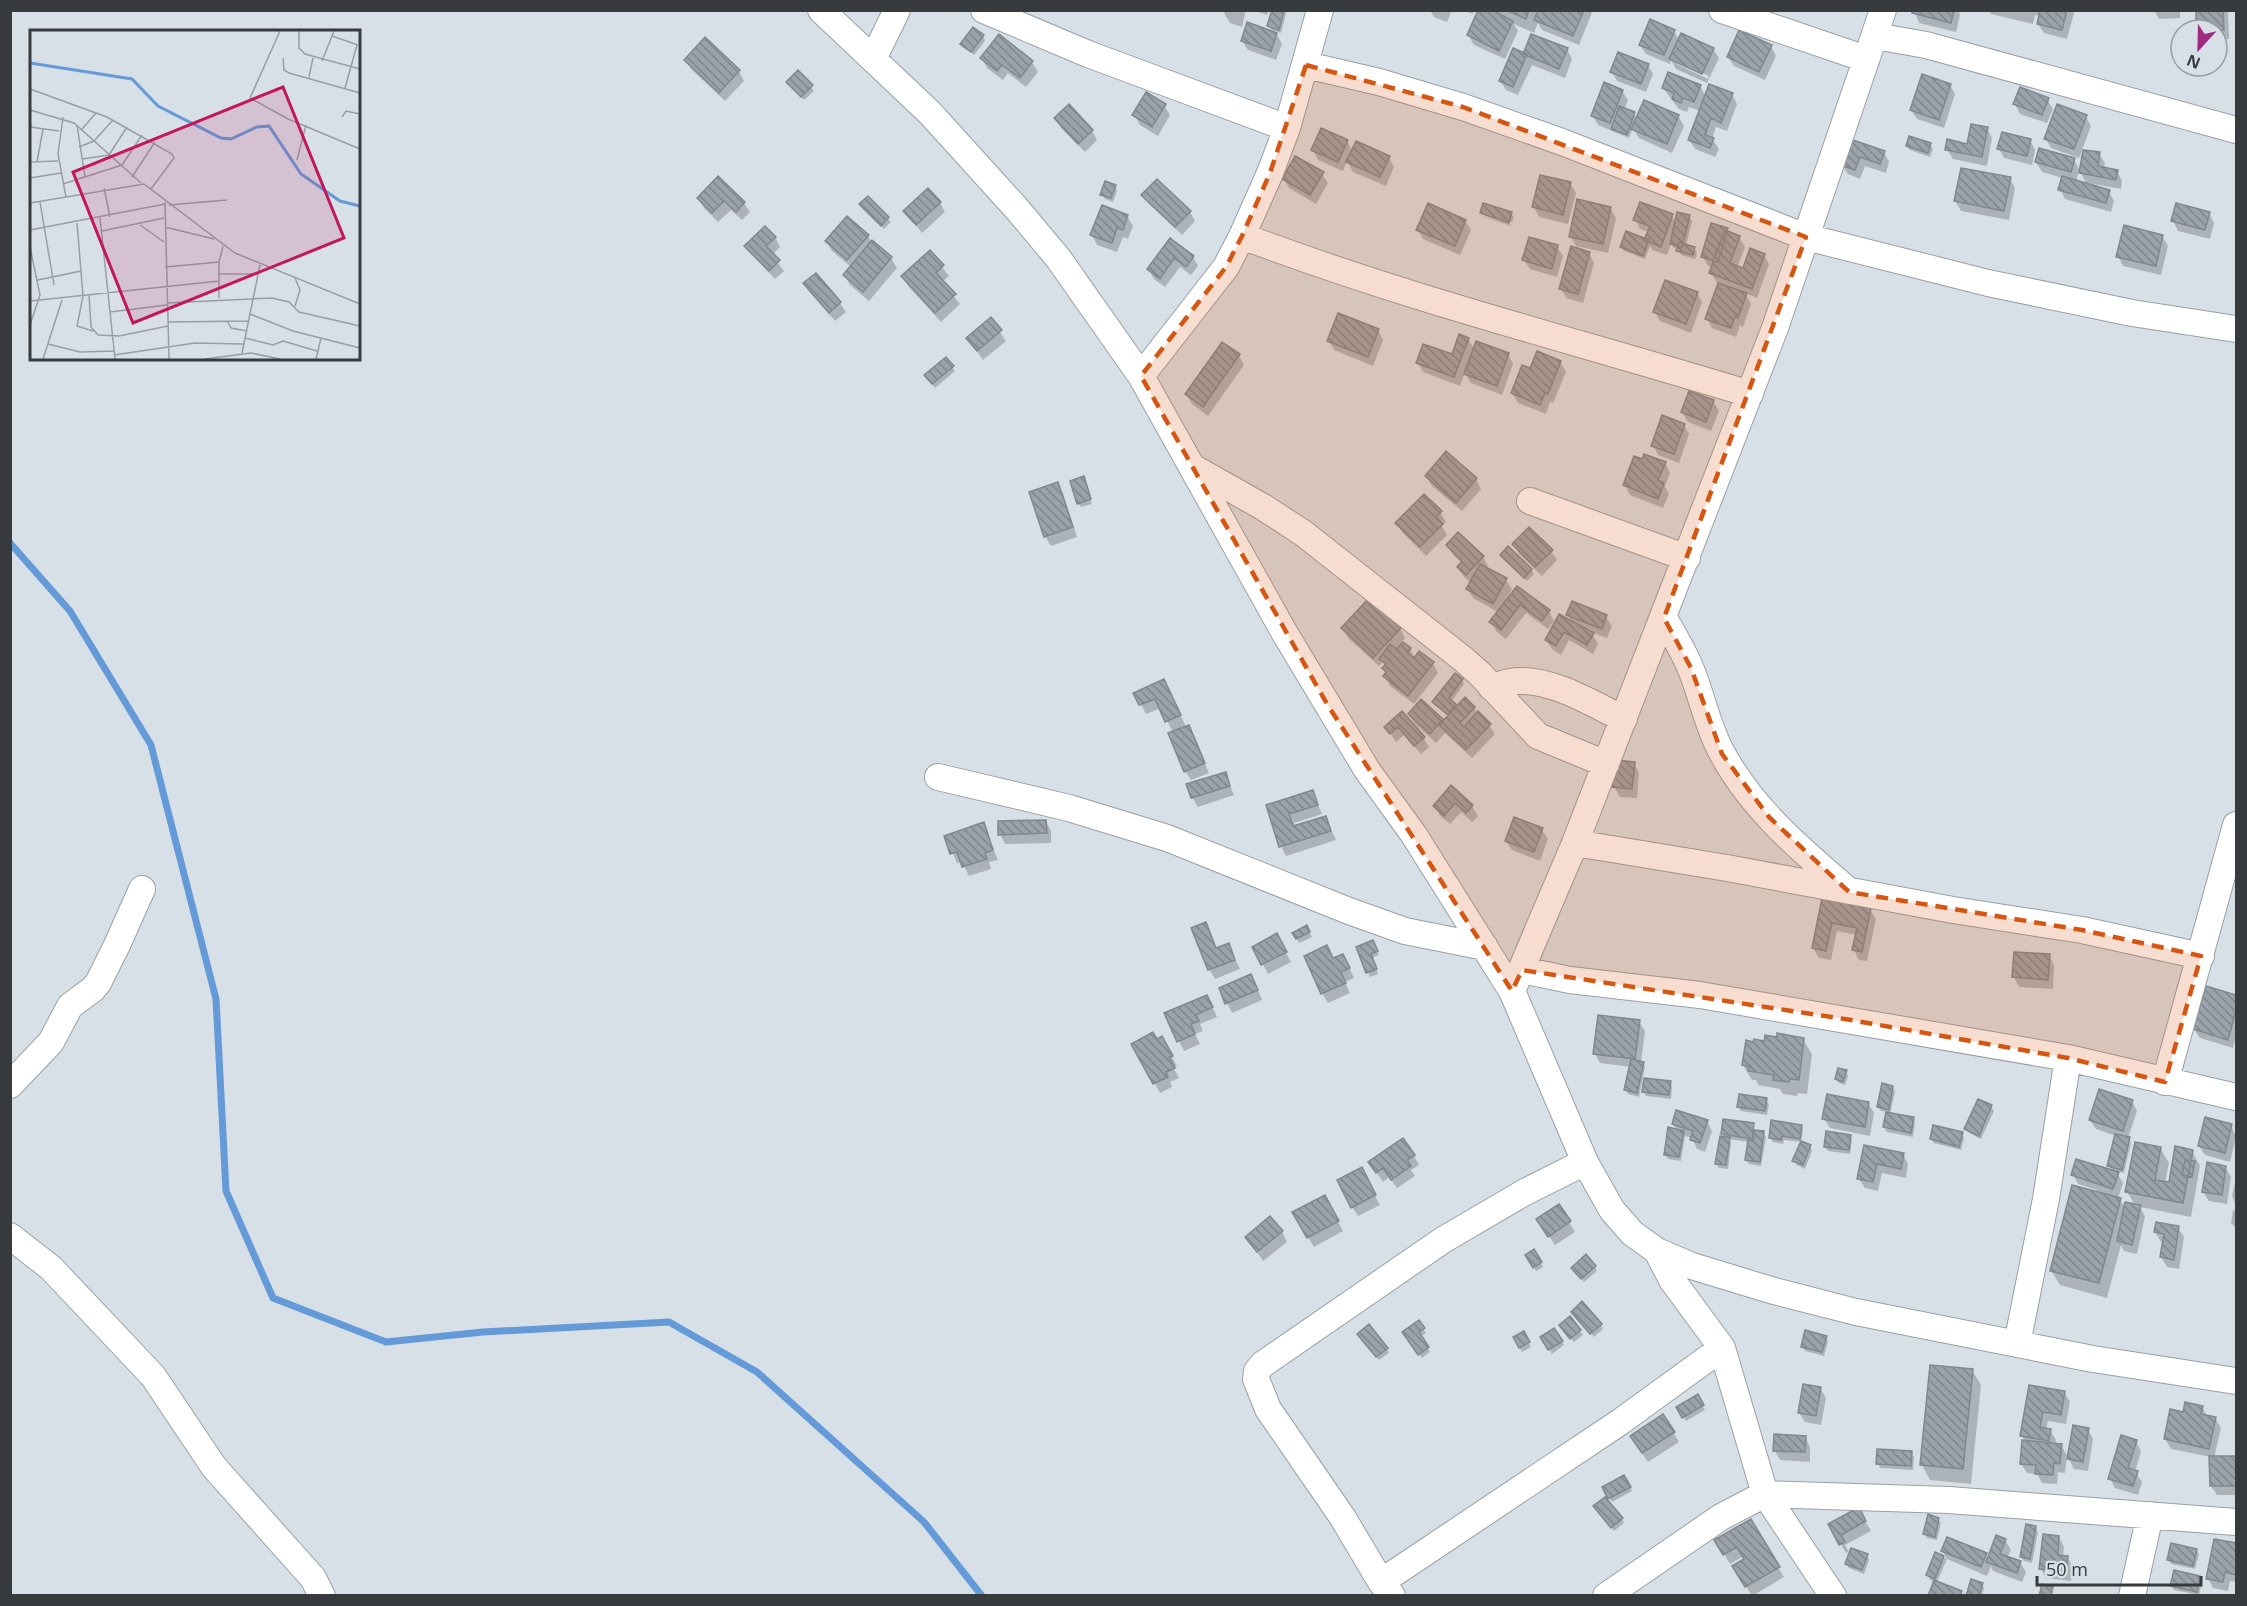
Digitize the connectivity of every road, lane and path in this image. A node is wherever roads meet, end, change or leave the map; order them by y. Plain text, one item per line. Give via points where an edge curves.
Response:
1 (821, 10) edge
2 (897, 10) edge
3 (984, 10) edge
4 (1320, 10) edge
5 (1722, 10) edge
6 (1883, 10) edge
7 (1870, 47) junction
8 (873, 59) junction
9 (1305, 65) junction
10 (1287, 128) junction
11 (2236, 130) edge
12 (1242, 236) junction
13 (1806, 237) junction
14 (2236, 329) edge
15 (1141, 376) junction
16 (1750, 394) junction
17 (1194, 468) junction
18 (1530, 501) dead end
19 (1687, 558) junction
20 (1664, 618) junction
21 (1491, 687) junction
22 (1624, 719) junction
23 (1606, 764) junction
24 (938, 777) dead end
25 (2236, 825) edge
26 (1575, 843) junction
27 (142, 889) dead end
28 (1849, 892) junction
29 (1485, 947) junction
30 (2201, 956) junction
31 (1517, 980) junction
32 (2068, 1058) junction
33 (2165, 1082) junction
34 (10, 1085) edge
35 (2236, 1097) edge
36 (1585, 1162) junction
37 (10, 1236) edge
38 (1657, 1251) junction
39 (2018, 1344) junction
40 (1722, 1348) junction
41 (2236, 1381) edge
42 (1765, 1494) junction
43 (2150, 1515) junction
44 (2236, 1522) edge
45 (1387, 1589) edge
46 (322, 1596) edge
47 (1606, 1596) edge
48 (1833, 1596) edge
49 (2133, 1596) edge

1 - 8 street
2 - 8 street
3 - 10 street via 1088,54
4 - 9 street
5 - 7 street
6 - 7 street
7 - 11 street via 1926,45
7 - 13 street
8 - 15 street via 930,113 1017,209 1058,258
9 - 10 street
9 - 13 street via 1463,107
10 - 12 street
12 - 15 street via 1226,267
12 - 16 street via 1316,265
13 - 14 street via 2009,288
13 - 16 street
15 - 17 street
16 - 19 street
17 - 21 street via 1303,533 1454,652
17 - 29 street via 1344,733
18 - 19 street
19 - 20 street
20 - 22 street
20 - 28 street via 1691,668 1722,754 1769,817
21 - 22 street via 1512,681 1533,682
21 - 23 street via 1538,736
22 - 23 street
23 - 26 street
24 - 29 street via 1060,806 1167,838 1405,931
25 - 30 street
26 - 28 street
26 - 31 street
27 - 34 street via 98,982 70,1006 51,1042
28 - 30 street via 2082,930
29 - 31 street
30 - 33 street
31 - 32 street via 1545,976 1711,997
31 - 36 street
32 - 33 street
32 - 39 street
33 - 35 street
36 - 38 street via 1611,1210 1632,1233
36 - 45 street via 1443,1240 1257,1371 1256,1379 1269,1409
37 - 46 street via 51,1268 153,1376 214,1467 313,1578
38 - 39 street via 1692,1266 1786,1294
38 - 40 street via 1672,1280
39 - 41 street
40 - 42 street
40 - 45 street
42 - 43 street via 1949,1500
42 - 47 street via 1721,1517
42 - 48 street
43 - 44 street
43 - 49 street

